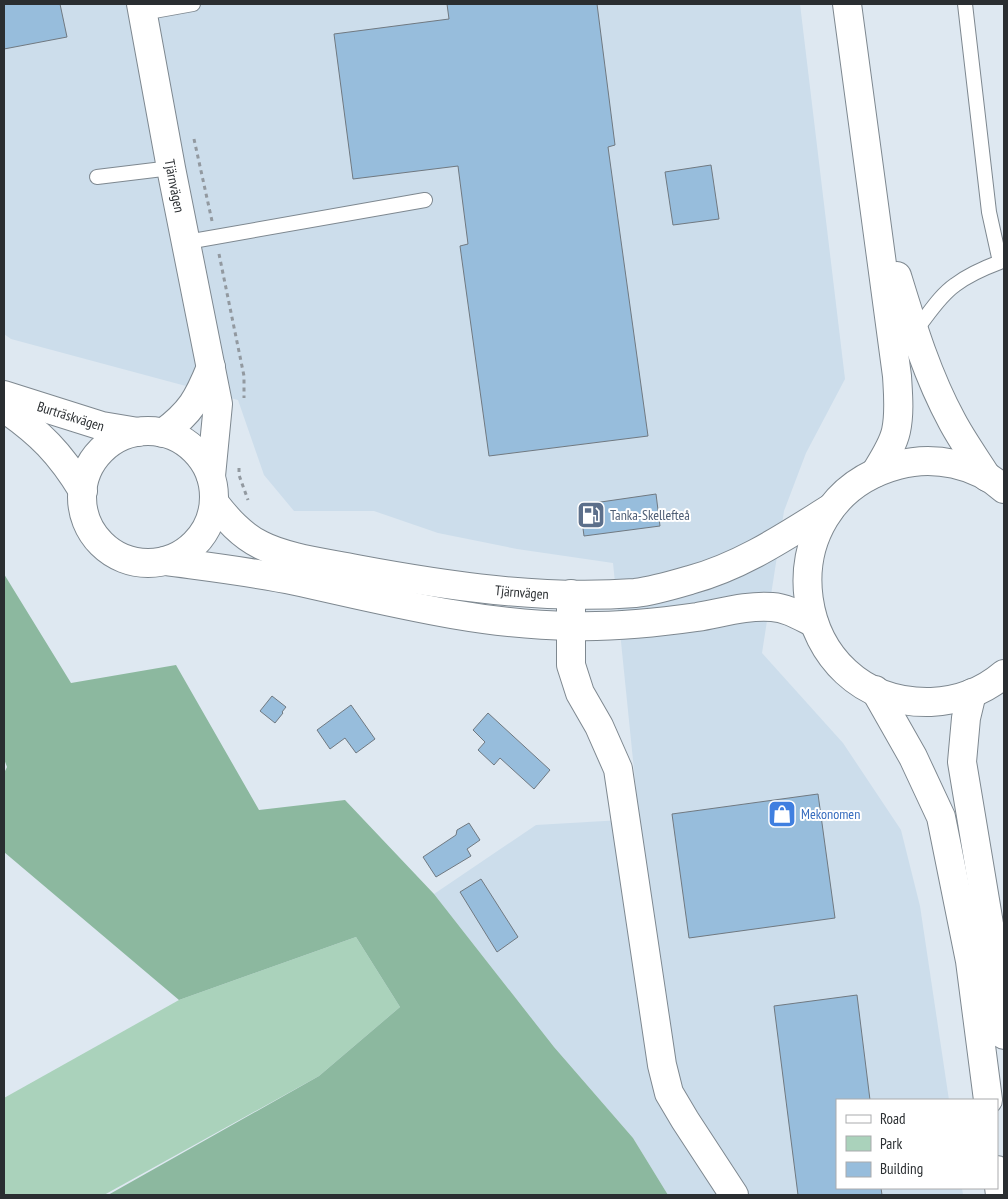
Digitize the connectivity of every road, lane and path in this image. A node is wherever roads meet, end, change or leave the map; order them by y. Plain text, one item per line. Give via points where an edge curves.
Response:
1 (193, 4) edge
2 (847, 4) edge
3 (965, 4) edge
4 (142, 9) edge
5 (171, 168) junction
6 (97, 177) dead end
7 (425, 200) dead end
8 (874, 201) junction
9 (186, 242) junction
10 (1002, 261) edge
11 (914, 332) junction
12 (211, 367) junction
13 (4, 395) edge
14 (4, 408) edge
15 (151, 432) junction
16 (876, 472) junction
17 (995, 483) edge
18 (212, 489) junction
19 (82, 491) junction
20 (831, 508) junction
21 (165, 561) junction
22 (571, 594) junction
23 (814, 623) junction
24 (572, 626) junction
25 (1004, 674) edge
26 (875, 690) junction
27 (972, 693) junction
28 (1004, 1035) edge
29 (988, 1099) edge
30 (998, 1178) edge
31 (734, 1195) edge
32 (1000, 1195) edge

1 - 4 lane
2 - 8 main road
3 - 10 lane via 989,212
4 - 5 main road, Tjärnvägen
5 - 6 lane
5 - 9 main road, Tjärnvägen
7 - 9 lane
8 - 11 main road
8 - 16 main road via 897,376 898,409 892,442
9 - 12 main road, Tjärnvägen
10 - 11 lane via 955,285
11 - 17 main road via 952,422
12 - 15 main road via 189,411
12 - 18 main road, Tjärnvägen via 218,404
13 - 15 main road, Burträskvägen via 102,426
14 - 19 main road, Burträskvägen via 48,442
15 - 18 main road via 173,436 192,448 206,466
15 - 19 main road via 119,438 101,451 88,470
16 - 17 main road via 903,463 932,461 960,465
16 - 20 main road via 851,488
18 - 21 main road via 208,524 199,539 186,551
18 - 22 main road, Tjärnvägen via 226,518 248,538 277,552 410,579 490,590
19 - 21 main road via 82,504 90,528 106,548 128,560
20 - 22 main road, Tjärnvägen via 766,549 729,567 690,580 636,592
20 - 23 main road via 814,538 807,572 808,598
21 - 24 main road via 294,581 446,613
22 - 24 main road
23 - 24 main road via 791,611 772,607 634,625
23 - 26 main road via 838,662
24 - 31 main road via 571,665 580,694 618,769 662,1065 669,1092
25 - 27 main road
26 - 27 main road via 923,702
26 - 29 main road via 913,756 941,818 970,961
27 - 28 main road via 962,762
30 - 32 main road

